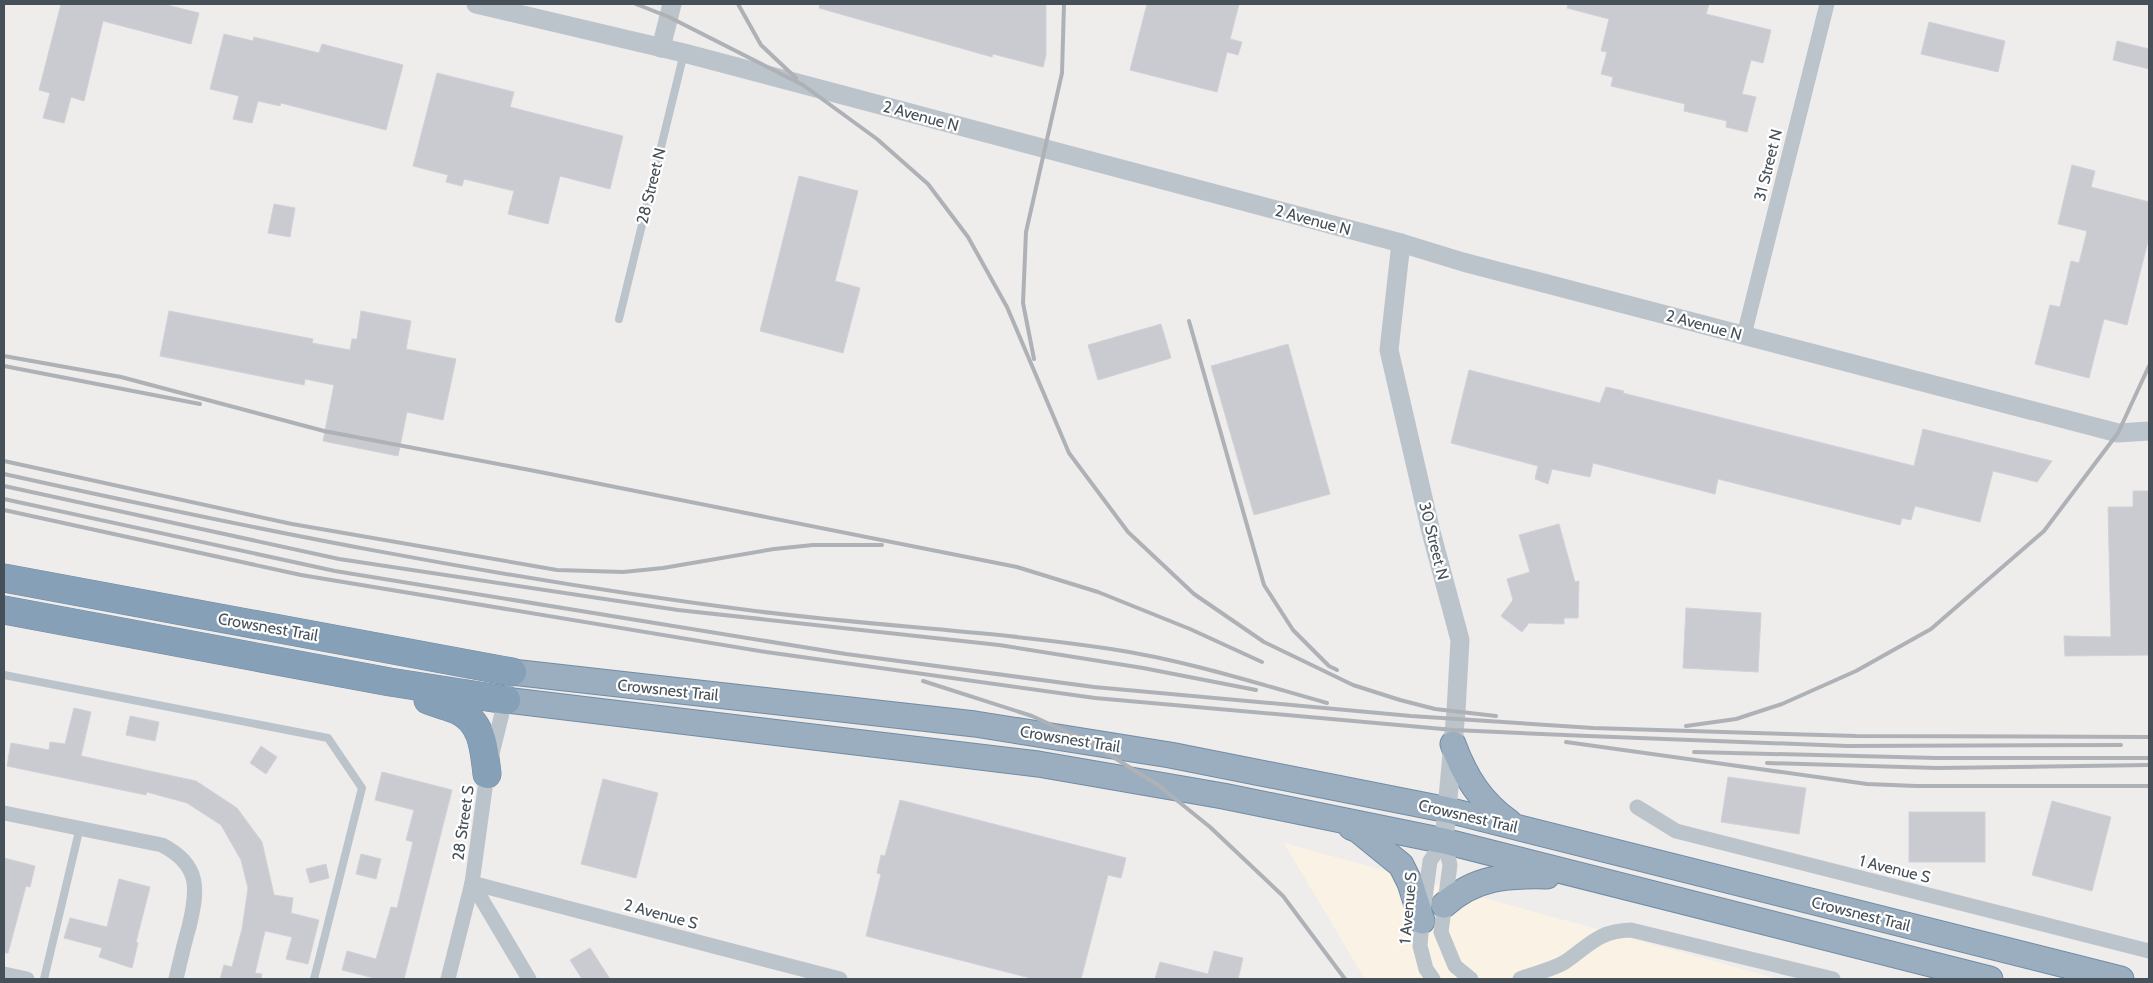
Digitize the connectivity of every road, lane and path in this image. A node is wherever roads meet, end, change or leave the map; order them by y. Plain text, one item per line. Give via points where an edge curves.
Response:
1 (476, 4) edge
2 (672, 4) edge
3 (1827, 4) edge
4 (661, 48) junction
5 (684, 53) junction
6 (1401, 243) junction
7 (619, 319) dead end
8 (1744, 335) junction
9 (2149, 432) edge
10 (4, 578) edge
11 (4, 610) edge
12 (512, 672) junction
13 (4, 675) edge
14 (390, 682) junction
15 (506, 700) junction
16 (1453, 744) junction
17 (487, 774) junction
18 (1637, 807) dead end
19 (1448, 810) junction
20 (4, 814) edge
21 (1320, 816) junction
22 (80, 827) junction
23 (1515, 827) junction
24 (1444, 841) junction
25 (1590, 878) junction
26 (472, 883) junction
27 (1444, 905) junction
28 (1422, 922) junction
29 (2149, 951) edge
30 (1564, 963) junction
31 (4, 974) edge
32 (26, 979) edge
33 (44, 979) edge
34 (176, 979) edge
35 (314, 979) edge
36 (448, 979) edge
37 (529, 979) edge
38 (840, 979) edge
39 (1433, 979) edge
40 (1471, 979) edge
41 (1520, 979) edge
42 (1554, 979) edge
43 (1833, 979) edge
44 (1990, 979) edge
45 (2122, 979) edge

1 - 4 street, 2 Avenue N
2 - 4 street
3 - 8 street, 31 Street N
4 - 5 street, 2 Avenue N
5 - 6 street, 2 Avenue N
5 - 7 lane, 28 Street N
6 - 8 street, 2 Avenue N
6 - 16 street, 30 Street N via 1389,350 1460,640
8 - 9 street, 2 Avenue N via 2118,433
10 - 12 highway, Crowsnest Trail
11 - 14 highway, Crowsnest Trail
12 - 15 street, 28 Street S
12 - 19 highway, Crowsnest Trail via 1018,730 1170,755
13 - 35 lane via 328,738 362,788
14 - 15 highway, Crowsnest Trail
14 - 17 highway via 469,717 482,738
15 - 17 street, 28 Street S
15 - 21 highway, Crowsnest Trail via 1038,764
16 - 19 street, 30 Street N
16 - 23 highway via 1462,769 1475,790 1492,810
17 - 26 street, 28 Street S
18 - 29 street, 1 Avenue S via 1676,831
19 - 23 highway, Crowsnest Trail
19 - 24 street, 30 Street N
20 - 22 street
21 - 24 highway, Crowsnest Trail
21 - 28 highway via 1358,830 1401,865
22 - 33 lane
22 - 34 street via 162,845 176,853 188,866 194,883 195,902
23 - 45 highway, Crowsnest Trail
24 - 25 highway, Crowsnest Trail
24 - 27 street via 1450,865
24 - 28 street, 1 Avenue S via 1430,861
25 - 27 highway via 1521,875 1490,880 1470,885
25 - 44 highway, Crowsnest Trail
26 - 36 street, 28 Street S
26 - 37 street
26 - 38 street, 2 Avenue S
27 - 40 street via 1441,932 1446,951 1454,966
28 - 39 street, 1 Avenue S via 1420,946 1426,969
30 - 41 street
30 - 42 street
30 - 43 street via 1600,936 1631,930
31 - 32 street

